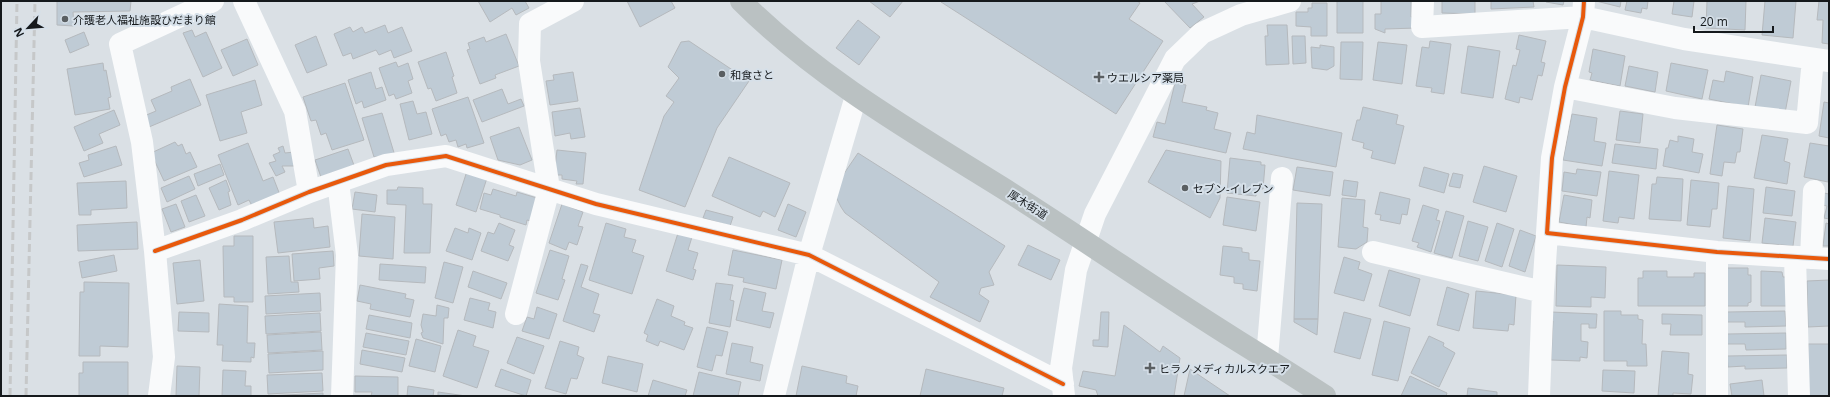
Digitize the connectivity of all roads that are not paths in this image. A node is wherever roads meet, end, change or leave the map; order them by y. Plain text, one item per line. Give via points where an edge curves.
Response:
1 (213, 1) edge
2 (244, 1) edge
3 (573, 1) edge
4 (741, 1) edge
5 (1290, 1) edge
6 (1423, 1) edge
7 (1239, 8) edge
8 (1583, 9) edge
9 (1821, 60) edge
10 (1565, 88) junction
11 (856, 96) junction
12 (1282, 178) dead end
13 (338, 182) junction
14 (549, 189) junction
15 (309, 192) junction
16 (1814, 192) dead end
17 (1547, 232) junction
18 (1085, 240) junction
19 (155, 251) junction
20 (1373, 252) dead end
21 (1717, 252) junction
22 (809, 255) junction
23 (1812, 258) edge
24 (1543, 292) junction
25 (516, 314) dead end
26 (1267, 358) junction
27 (1063, 390) edge
28 (159, 396) edge
29 (342, 396) edge
30 (774, 396) edge
31 (1325, 396) edge
32 (1539, 396) edge
33 (1717, 396) edge
34 (1799, 396) edge

1 - 19 street via 120,44 142,142
2 - 15 street via 295,111
3 - 14 street via 530,24 529,61
4 - 11 main road, 厚木街道 via 761,21
5 - 7 street
6 - 8 street via 1422,27
7 - 18 street via 1202,33 1175,59 1095,214
8 - 9 street via 1684,39
8 - 10 street
9 - 10 street via 1807,123 1676,108
10 - 17 street via 1552,158
11 - 18 main road, 厚木街道
11 - 22 street
12 - 26 street
13 - 14 street via 386,165 446,156
13 - 15 street
13 - 29 street via 347,255
14 - 22 street via 596,204
14 - 25 street
15 - 19 street via 242,220
16 - 23 street
17 - 21 street
17 - 24 street
18 - 26 main road, 厚木街道
18 - 27 street via 1076,270 1061,368
19 - 28 street via 164,357
20 - 24 street
21 - 23 street
21 - 33 street
22 - 27 street
22 - 30 street
23 - 34 street
24 - 32 street
26 - 31 main road, 厚木街道

